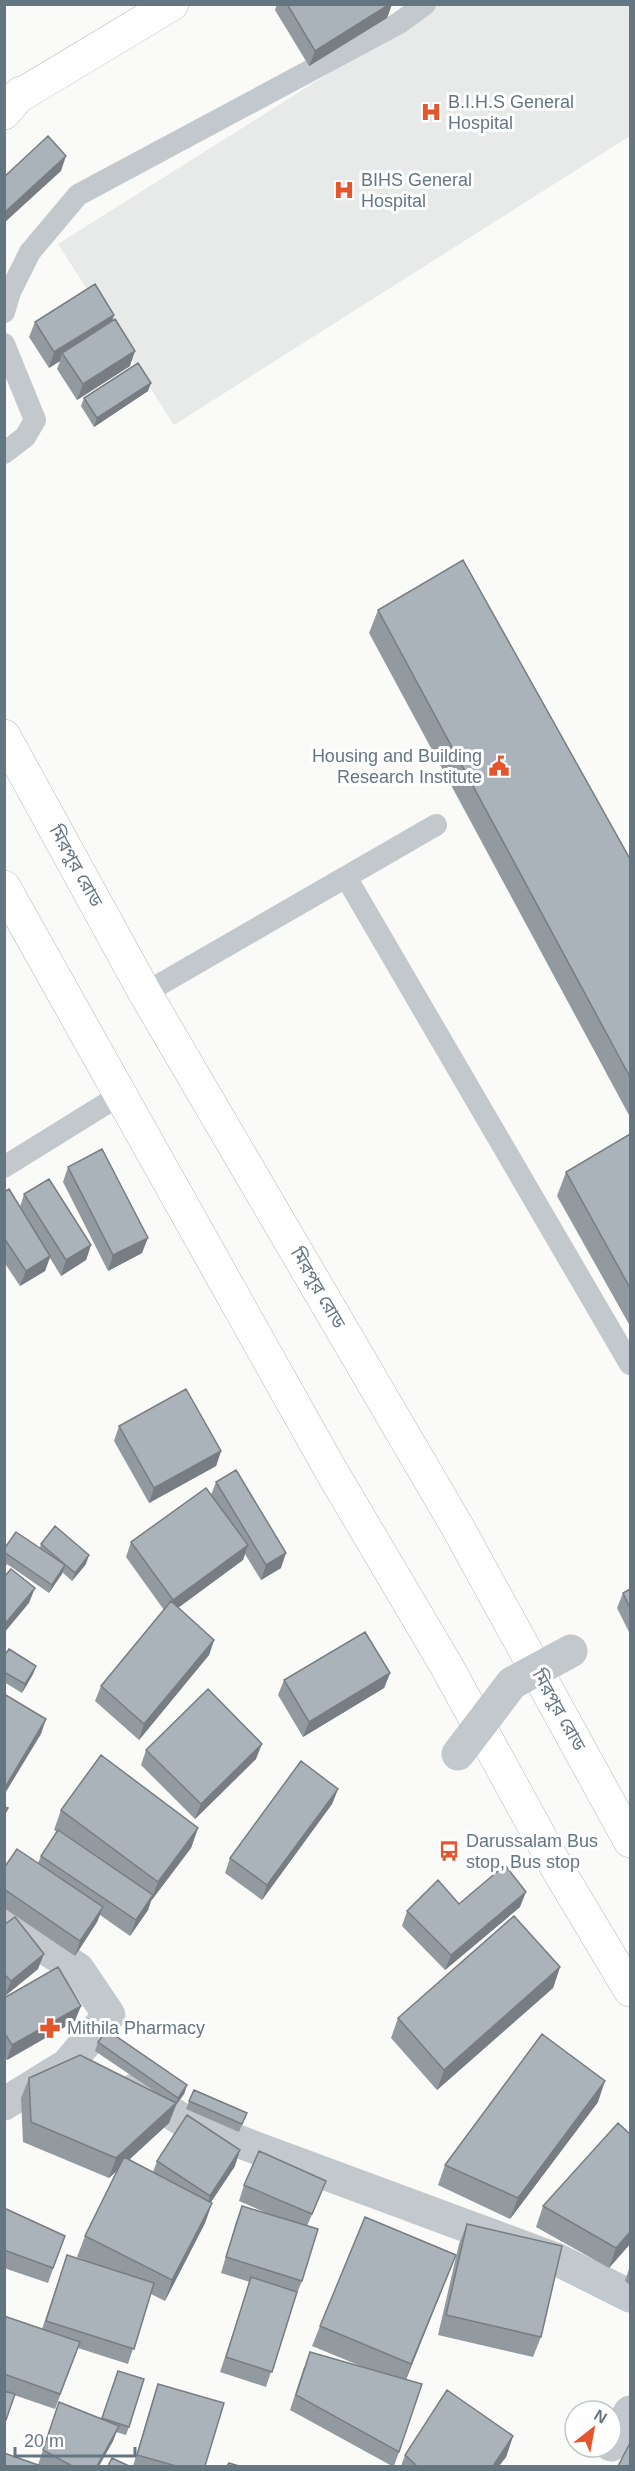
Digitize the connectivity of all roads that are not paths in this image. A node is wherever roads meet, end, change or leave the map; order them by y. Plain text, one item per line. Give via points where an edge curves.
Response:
1 (172, 4) edge
2 (424, 4) edge
3 (10, 104) edge
4 (4, 312) edge
5 (4, 344) edge
6 (4, 453) edge
7 (4, 736) edge
8 (436, 825) dead end
9 (346, 877) junction
10 (4, 887) edge
11 (145, 993) junction
12 (120, 1095) junction
13 (4, 1167) edge
14 (630, 1364) edge
15 (571, 1652) dead end
16 (458, 1754) dead end
17 (630, 1841) edge
18 (4, 1922) edge
19 (630, 1990) edge
20 (90, 2073) junction
21 (4, 2104) edge
22 (630, 2296) edge

1 - 3 main road
2 - 4 lane via 399,23 78,195 30,252
5 - 6 lane via 35,420 25,437
7 - 11 main road, মিরপুর রোড
8 - 9 lane
9 - 11 lane
9 - 14 lane
10 - 12 main road
11 - 17 main road, মিরপুর রোড via 457,1527
12 - 13 lane
12 - 19 main road via 329,1467 446,1665 557,1868
15 - 16 street, bridge via 512,1683
18 - 20 street via 78,1969 109,2015
20 - 21 street
20 - 22 street via 125,2085 186,2122 558,2260

